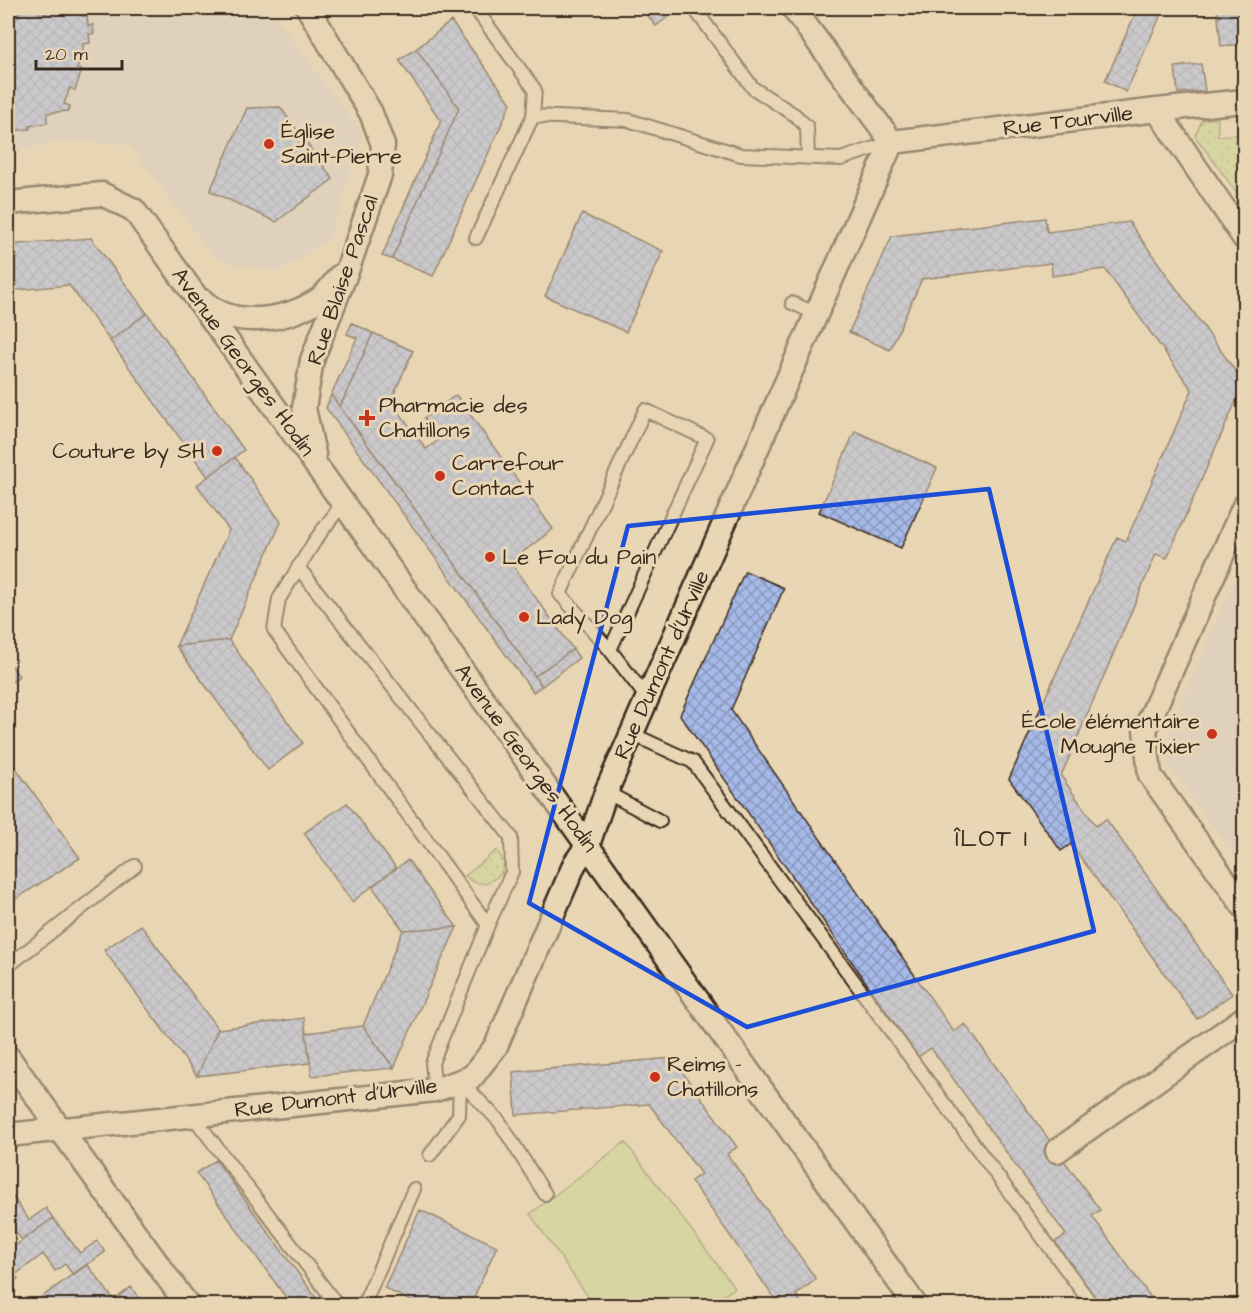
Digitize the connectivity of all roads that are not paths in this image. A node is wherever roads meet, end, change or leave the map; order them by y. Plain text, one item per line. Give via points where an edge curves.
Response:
1 (308, 8) edge
2 (475, 8) edge
3 (694, 8) edge
4 (793, 8) edge
5 (1245, 101) edge
6 (1157, 110) junction
7 (533, 116) junction
8 (892, 142) junction
9 (808, 158) junction
10 (8, 203) edge
11 (476, 238) dead end
12 (1245, 238) edge
13 (348, 268) junction
14 (191, 289) junction
15 (792, 303) dead end
16 (817, 314) junction
17 (316, 464) junction
18 (343, 502) junction
19 (1245, 506) edge
20 (298, 567) junction
21 (610, 650) junction
22 (647, 698) junction
23 (632, 734) junction
24 (606, 792) junction
25 (660, 821) dead end
26 (588, 845) junction
27 (135, 866) dead end
28 (1245, 907) edge
29 (488, 925) junction
30 (8, 966) edge
31 (1245, 1017) edge
32 (8, 1056) edge
33 (460, 1081) junction
34 (435, 1090) junction
35 (192, 1115) junction
36 (60, 1128) junction
37 (8, 1135) edge
38 (1058, 1151) dead end
39 (430, 1155) dead end
40 (414, 1189) dead end
41 (545, 1194) dead end
42 (188, 1305) edge
43 (338, 1305) edge
44 (363, 1305) edge
45 (916, 1305) edge
46 (1093, 1305) edge

1 - 13 street, Rue Blaise Pascal via 371,113 383,145 380,175
2 - 7 lane via 535,90
3 - 9 lane via 753,88 807,127
4 - 8 street
5 - 6 street, Rue Tourville
6 - 8 street, Rue Tourville
6 - 12 street
7 - 9 lane via 628,120 741,155
7 - 11 lane
8 - 9 lane via 841,159
8 - 16 street, Rue Dumont d'Urville
10 - 14 street, Avenue Georges Hodin via 102,194 134,210
13 - 14 street via 319,299 293,313 264,319 238,318 212,309
13 - 17 street, Rue Blaise Pascal via 312,360 304,408
14 - 17 street, Avenue Georges Hodin
15 - 16 lane
16 - 22 street, Rue Dumont d'Urville
17 - 18 street, Avenue Georges Hodin
18 - 20 lane
18 - 26 street, Avenue Georges Hodin
19 - 28 street via 1145,730 1150,775
20 - 29 lane via 279,599 274,630
20 - 29 lane via 511,837 512,872
21 - 21 lane via 560,594 645,410 707,439
21 - 22 lane
22 - 23 street, Rue Dumont d'Urville
23 - 24 street, Rue Dumont d'Urville
23 - 46 lane via 693,762
24 - 25 lane
24 - 26 street, Rue Dumont d'Urville
26 - 33 street, Rue Dumont d'Urville via 575,863 496,1046 472,1077
26 - 45 street, Avenue Georges Hodin
27 - 30 lane
29 - 34 lane via 432,1064
31 - 38 street
32 - 36 street
33 - 34 street, Rue Dumont d'Urville
33 - 39 lane via 459,1115
33 - 41 lane via 499,1121
34 - 35 street, Rue Dumont d'Urville
35 - 36 street, Rue Dumont d'Urville
35 - 43 lane, Rue Dumont d'Urville
36 - 37 street, Rue Dumont d'Urville
36 - 42 street
40 - 44 lane

